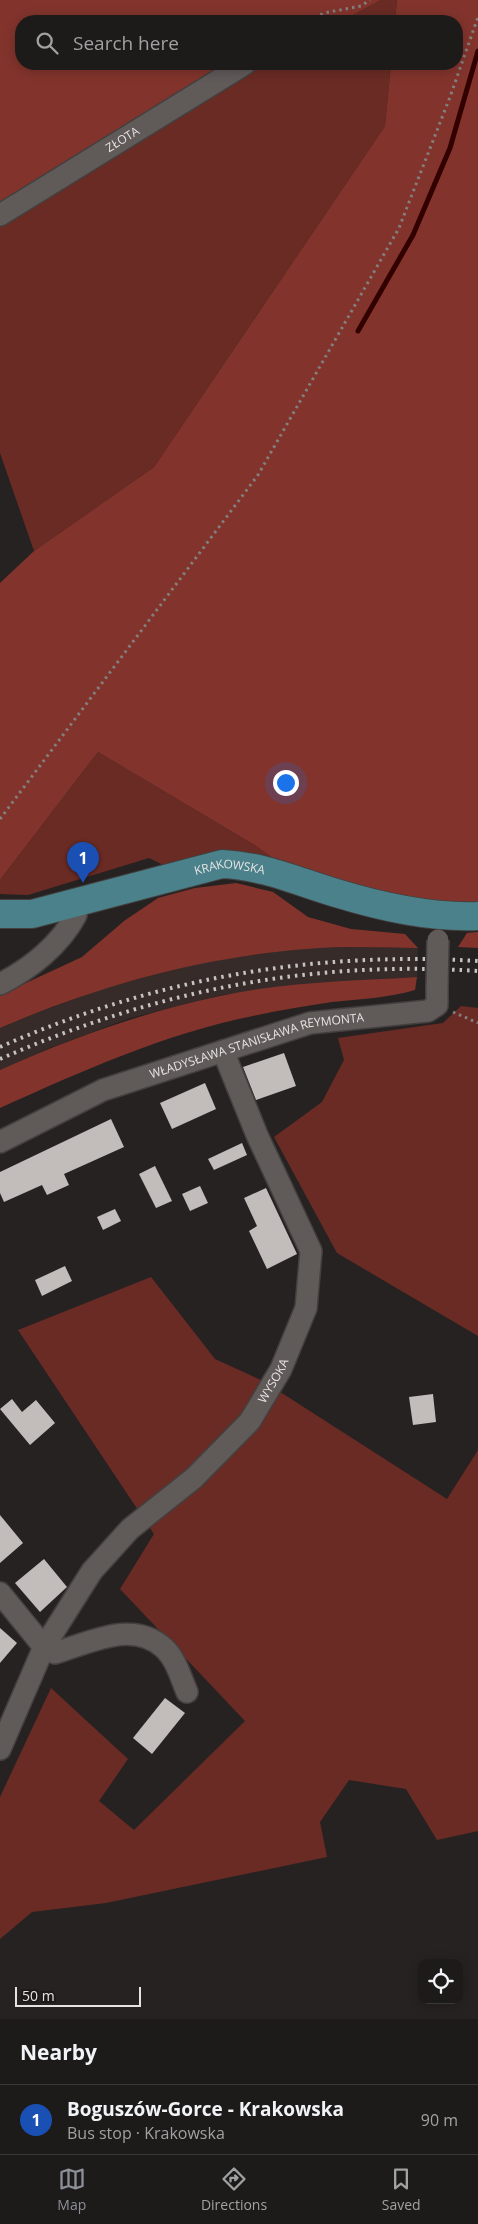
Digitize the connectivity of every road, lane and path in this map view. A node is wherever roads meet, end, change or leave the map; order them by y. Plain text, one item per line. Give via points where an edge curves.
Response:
1 (370, 0) edge
2 (320, 15) edge
3 (478, 17) edge
4 (463, 60) edge
5 (236, 70) edge
6 (459, 70) edge
7 (0, 215) edge
8 (0, 819) edge
9 (74, 902) junction
10 (0, 914) edge
11 (454, 922) edge
12 (0, 984) edge
13 (437, 996) junction
14 (478, 1023) edge
15 (223, 1051) junction
16 (0, 1142) edge
17 (0, 1593) edge
18 (44, 1647) junction
19 (187, 1692) dead end
20 (0, 1749) edge

1 - 2 path via 361,6
3 - 4 path
5 - 7 street, ZŁOTA
6 - 8 path via 399,228 258,475
9 - 10 main road, KRAKOWSKA via 32,914
9 - 11 main road, KRAKOWSKA via 222,864 248,866 399,910
9 - 12 street via 76,915 58,940 34,962
11 - 13 street, bridge
13 - 14 path
13 - 15 street, WŁADYSŁAWA STANISŁAWA REYMONTA via 428,1011 310,1023
15 - 16 street, WŁADYSŁAWA STANISŁAWA REYMONTA via 103,1090
15 - 18 street, WYSOKA via 311,1251 306,1308 281,1369 250,1421 194,1478 130,1529 92,1571
17 - 18 street
18 - 19 street via 55,1653 106,1636 131,1634 149,1638 165,1648
18 - 20 street, WYSOKA

